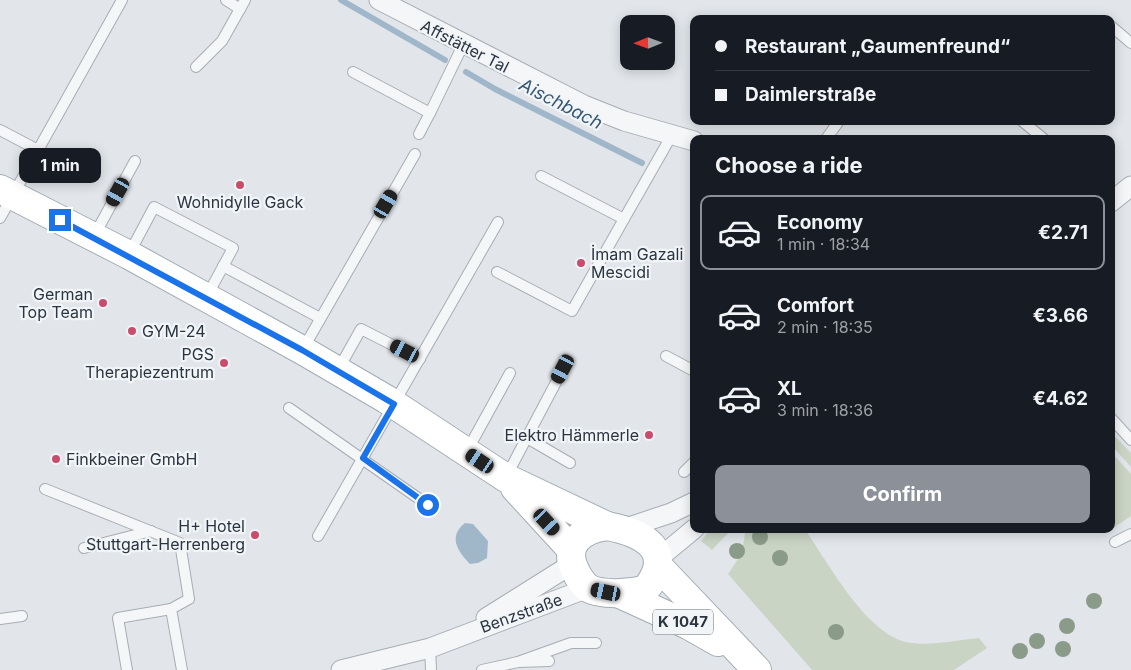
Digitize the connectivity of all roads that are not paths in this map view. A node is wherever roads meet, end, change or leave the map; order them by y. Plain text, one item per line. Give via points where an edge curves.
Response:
1 (122, 0) edge
2 (226, 0) edge
3 (379, 0) edge
4 (242, 4) edge
5 (1115, 29) edge
6 (1131, 42) edge
7 (463, 45) junction
8 (196, 67) dead end
9 (353, 72) dead end
10 (430, 113) junction
11 (1027, 125) edge
12 (0, 130) edge
13 (673, 133) junction
14 (419, 134) dead end
15 (1039, 135) edge
16 (690, 139) edge
17 (38, 150) junction
18 (415, 154) dead end
19 (135, 162) dead end
20 (541, 176) dead end
21 (4, 200) edge
22 (624, 219) junction
23 (498, 222) dead end
24 (94, 237) junction
25 (129, 255) junction
26 (223, 266) junction
27 (497, 272) dead end
28 (206, 297) junction
29 (320, 318) junction
30 (302, 350) junction
31 (666, 356) dead end
32 (420, 359) junction
33 (563, 369) dead end
34 (690, 369) edge
35 (338, 370) junction
36 (510, 373) dead end
37 (394, 404) junction
38 (289, 408) dead end
39 (1115, 422) edge
40 (527, 438) junction
41 (1131, 440) edge
42 (467, 452) junction
43 (363, 458) junction
44 (570, 463) dead end
45 (690, 466) edge
46 (684, 472) dead end
47 (506, 478) junction
48 (45, 489) dead end
49 (690, 504) edge
50 (428, 505) dead end
51 (615, 527) junction
52 (151, 531) junction
53 (690, 533) edge
54 (1131, 534) edge
55 (318, 536) dead end
56 (1115, 542) dead end
57 (84, 548) dead end
58 (571, 557) junction
59 (658, 562) junction
60 (588, 588) junction
61 (620, 594) junction
62 (171, 609) junction
63 (22, 616) dead end
64 (0, 619) edge
65 (453, 638) junction
66 (596, 643) dead end
67 (430, 648) junction
68 (549, 661) dead end
69 (518, 662) junction
70 (750, 663) edge
71 (127, 670) edge
72 (182, 670) edge
73 (341, 670) edge
74 (431, 670) edge
75 (482, 670) edge

1 - 17 lane
2 - 4 lane
3 - 7 street, Affstätter Tal
4 - 8 lane via 222,40
5 - 6 lane
7 - 10 lane
7 - 13 street, Affstätter Tal via 584,105 624,121
9 - 10 lane
10 - 14 lane
11 - 15 lane
12 - 17 lane
13 - 16 street, Affstätter Tal
13 - 22 lane
17 - 21 lane
18 - 29 lane
19 - 24 lane
20 - 22 lane
21 - 24 main road
22 - 27 lane via 572,311
23 - 32 lane
24 - 25 main road
25 - 26 lane via 154,207 233,248
25 - 28 main road
26 - 28 lane
26 - 29 lane
28 - 30 main road
29 - 30 lane
30 - 35 main road
31 - 34 lane
32 - 35 lane via 361,329
32 - 37 lane
33 - 40 lane
35 - 37 main road
36 - 42 lane
37 - 42 main road
37 - 43 lane
38 - 43 lane
39 - 41 lane
40 - 44 lane
40 - 47 lane
42 - 47 main road
43 - 50 lane
43 - 55 lane
45 - 46 lane
47 - 51 main road
47 - 58 main road
48 - 52 lane
49 - 51 street via 671,513
51 - 58 main road via 594,528 580,535
51 - 59 main road via 651,543
52 - 57 lane
52 - 62 lane via 180,543 189,599
53 - 59 street
54 - 56 lane
58 - 60 main road
58 - 65 street, Benzstraße
59 - 61 main road via 656,577 646,590
59 - 70 main road, K 1047
60 - 61 main road
60 - 65 street, Benzstraße
61 - 70 main road, K 1047 via 688,625
62 - 71 lane via 118,618
62 - 72 lane
63 - 64 lane
65 - 67 street, Benzstraße
66 - 69 lane via 571,643
67 - 73 street, Benzstraße
67 - 74 lane
68 - 69 lane
69 - 75 lane

